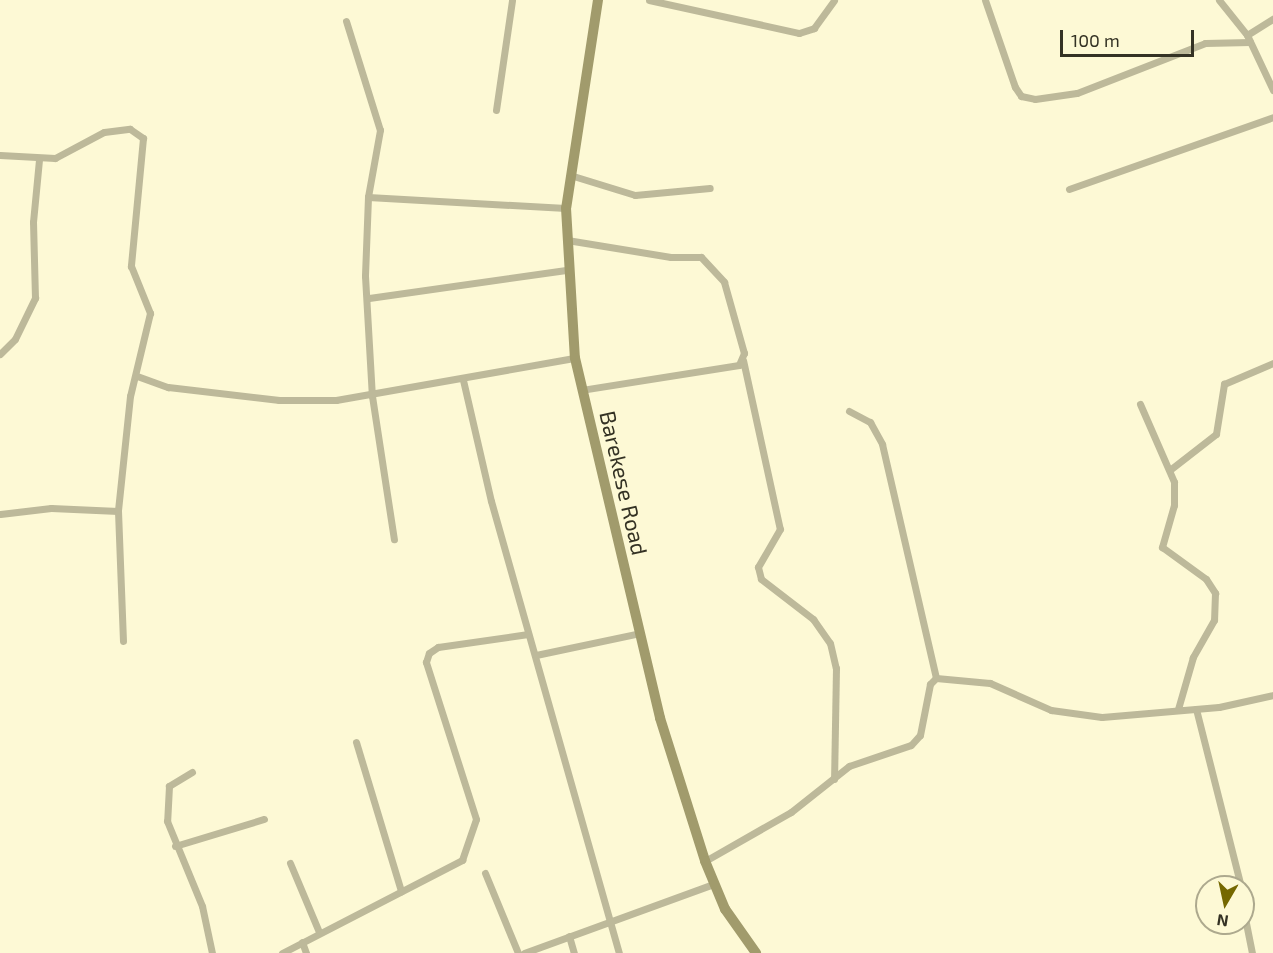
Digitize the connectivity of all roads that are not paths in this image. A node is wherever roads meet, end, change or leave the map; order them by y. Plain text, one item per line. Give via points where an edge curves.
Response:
1 (512, 0) edge
2 (598, 0) edge
3 (649, 0) edge
4 (834, 0) edge
5 (985, 0) edge
6 (1219, 0) edge
7 (1273, 19) edge
8 (346, 21) dead end
9 (1248, 39) junction
10 (1273, 90) edge
11 (495, 110) dead end
12 (1273, 117) edge
13 (0, 154) edge
14 (39, 160) junction
15 (570, 175) junction
16 (710, 188) dead end
17 (1069, 189) dead end
18 (368, 197) junction
19 (566, 208) junction
20 (567, 240) junction
21 (566, 270) junction
22 (369, 298) junction
23 (0, 354) edge
24 (575, 358) junction
25 (743, 360) junction
26 (1273, 363) edge
27 (138, 376) junction
28 (464, 380) junction
29 (582, 390) junction
30 (372, 396) junction
31 (1140, 404) dead end
32 (849, 411) dead end
33 (1171, 469) junction
34 (118, 511) junction
35 (0, 514) edge
36 (394, 539) dead end
37 (640, 633) junction
38 (528, 634) junction
39 (123, 642) dead end
40 (536, 655) junction
41 (936, 678) junction
42 (1273, 695) edge
43 (1178, 709) junction
44 (1196, 709) junction
45 (356, 742) dead end
46 (192, 772) dead end
47 (834, 779) junction
48 (264, 819) dead end
49 (175, 846) junction
50 (705, 861) junction
51 (290, 863) dead end
52 (485, 873) dead end
53 (1238, 875) edge
54 (714, 884) junction
55 (400, 891) junction
56 (611, 920) junction
57 (319, 932) junction
58 (1248, 935) edge
59 (569, 936) junction
60 (302, 942) junction
61 (212, 953) edge
62 (282, 953) edge
63 (306, 953) edge
64 (518, 953) edge
65 (524, 953) edge
66 (574, 953) edge
67 (619, 953) edge
68 (756, 953) edge
69 (1252, 953) edge

1 - 11 street
2 - 15 main road, Barekese Road
3 - 4 street via 799,33 814,28
5 - 9 street via 1015,87 1021,96 1035,99 1077,93 1205,43
6 - 9 street
7 - 9 street
8 - 18 street via 380,130
9 - 10 street
12 - 17 street
13 - 14 street
14 - 23 street via 35,298 15,339
14 - 27 street via 55,158 104,132 130,129 143,138 131,266 150,313
15 - 16 street via 634,195
15 - 19 main road, Barekese Road
18 - 19 street
18 - 22 street
19 - 20 main road, Barekese Road
20 - 21 main road, Barekese Road
20 - 25 street via 662,256 701,257 711,263 724,282 740,326
21 - 22 street
21 - 24 main road, Barekese Road
22 - 30 street
24 - 28 street
24 - 29 main road, Barekese Road
25 - 29 street via 688,375
25 - 47 street via 780,530 759,573 773,592 813,619 830,643 836,668
26 - 33 street via 1224,384 1216,434
27 - 30 street via 168,387 279,400
27 - 34 street via 120,460
28 - 30 street
28 - 38 street
29 - 37 main road, Barekese Road
30 - 36 street
31 - 33 street
32 - 41 street via 870,422 882,444
33 - 43 street via 1174,505 1162,547 1206,579 1216,606 1214,620 1188,668
34 - 35 street via 51,508
34 - 39 street
37 - 40 street
37 - 50 main road, Barekese Road
38 - 40 street
38 - 55 street via 438,647 429,653 426,662 476,819 475,831 455,867
40 - 56 street
41 - 43 street via 990,682 1051,710 1102,717
41 - 47 street via 930,684 920,735 911,745 867,756
42 - 44 street
43 - 44 street
44 - 53 street
45 - 55 street
46 - 49 street via 169,786 165,802
47 - 50 street via 790,812
48 - 49 street
49 - 61 street via 202,906
50 - 54 main road, Barekese Road
51 - 57 street
52 - 64 street
54 - 56 street
54 - 68 main road, Barekese Road
55 - 57 street
56 - 59 street
56 - 67 street
57 - 60 street
58 - 69 street
59 - 65 street
59 - 66 street
60 - 62 street
60 - 63 street

